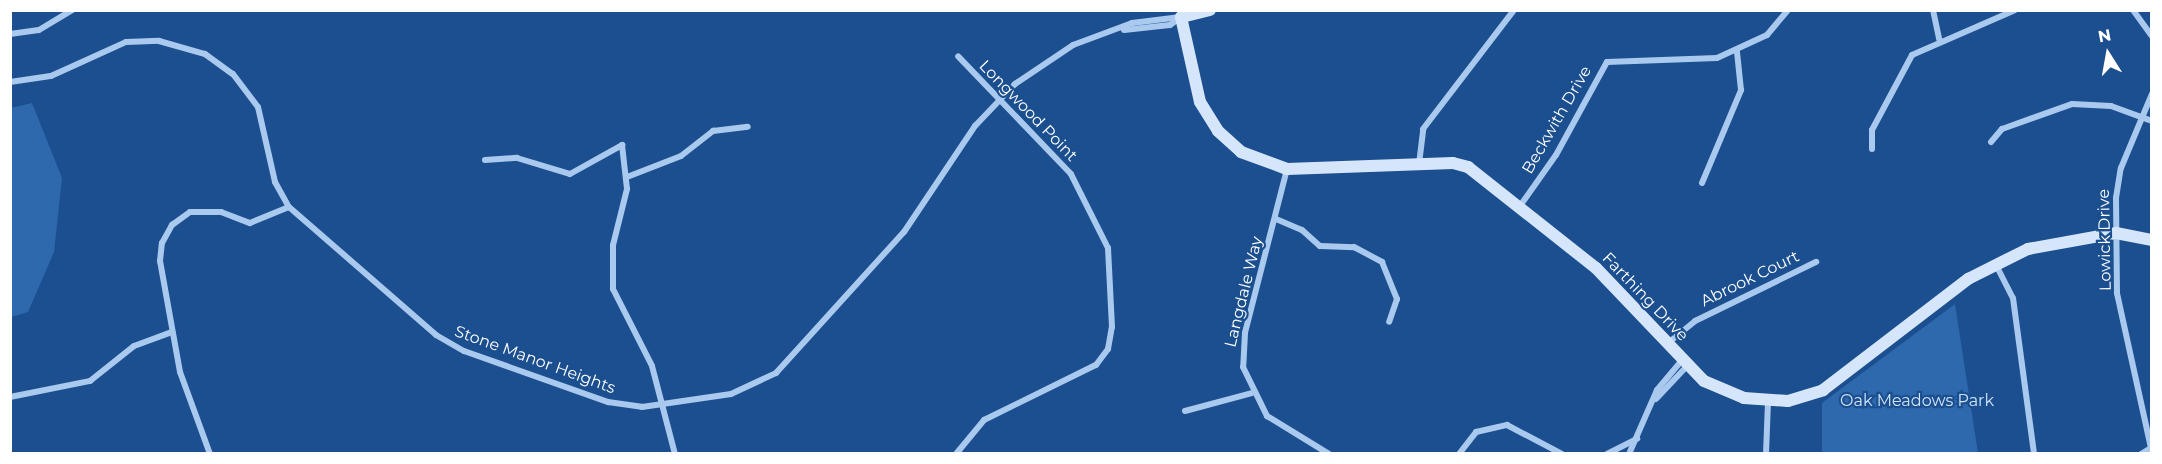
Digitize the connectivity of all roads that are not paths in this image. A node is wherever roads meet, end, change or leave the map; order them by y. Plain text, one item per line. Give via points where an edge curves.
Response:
1 (72, 10) edge
2 (1210, 10) edge
3 (1514, 10) edge
4 (1788, 10) edge
5 (1933, 10) edge
6 (2015, 10) edge
7 (2133, 10) edge
8 (1180, 17) junction
9 (10, 34) edge
10 (2151, 36) edge
11 (1939, 39) junction
12 (1737, 52) junction
13 (958, 56) dead end
14 (10, 82) edge
15 (2151, 94) edge
16 (999, 99) junction
17 (2143, 118) junction
18 (2151, 121) edge
19 (748, 128) dead end
20 (1991, 142) dead end
21 (1872, 149) dead end
22 (485, 160) dead end
23 (1419, 166) junction
24 (1287, 169) junction
25 (627, 177) junction
26 (1702, 183) dead end
27 (1520, 206) junction
28 (289, 207) junction
29 (1276, 219) junction
30 (2116, 233) junction
31 (2151, 240) edge
32 (1816, 262) dead end
33 (1995, 262) junction
34 (1389, 322) dead end
35 (172, 332) junction
36 (1667, 343) junction
37 (1685, 363) junction
38 (1252, 393) junction
39 (10, 397) edge
40 (1768, 401) junction
41 (662, 405) junction
42 (1185, 411) dead end
43 (1637, 439) junction
44 (210, 453) edge
45 (675, 453) edge
46 (956, 453) edge
47 (1329, 453) edge
48 (1459, 453) edge
49 (1562, 453) edge
50 (1607, 453) edge
51 (1629, 453) edge
52 (1766, 453) edge
53 (2034, 453) edge
54 (2141, 453) edge

1 - 9 street via 39,30
2 - 8 street
3 - 23 street via 1423,129
4 - 12 street, Beckwith Drive via 1767,35
5 - 11 street
6 - 11 street
7 - 10 street
8 - 16 street, Stone Manor Heights via 1123,30 1058,52
8 - 24 street, Farthing Drive via 1207,116 1241,152
11 - 21 street via 1904,65 1872,130
12 - 26 street via 1741,90
12 - 27 street, Beckwith Drive via 1717,58 1607,62 1556,155
13 - 16 street, Longwood Point
14 - 28 street, Stone Manor Heights via 51,76 126,42 174,44 205,54 232,74 258,107 275,182
15 - 17 street, Lowick Drive
16 - 41 street, Stone Manor Heights via 904,232 787,365 737,392
16 - 46 street, Longwood Point via 1063,164 1103,237 1110,259 1111,338 1096,365 984,420
17 - 18 street
17 - 20 street via 2111,106 2072,104 2002,129
17 - 30 street, Lowick Drive via 2117,183
19 - 25 street via 713,131 681,156
22 - 25 street via 517,158 561,175 579,172 622,145
23 - 24 street, Farthing Drive
23 - 27 street, Farthing Drive via 1468,167
24 - 29 street, Langdale Way
25 - 41 street via 611,275 617,302 652,366
27 - 36 street, Farthing Drive via 1596,268
28 - 35 street via 260,222 201,210 172,225 160,254
28 - 41 street, Stone Manor Heights via 447,342 608,402
29 - 34 street via 1302,230 1320,246 1354,247 1382,262 1397,299
29 - 38 street, Langdale Way via 1242,351
30 - 31 street, Farthing Drive
30 - 33 street, Farthing Drive via 2055,241
30 - 54 street, Lowick Drive via 2117,293 2134,391 2151,448
32 - 36 street, Abrook Court via 1695,321
33 - 40 street, Farthing Drive via 1823,390
33 - 53 street via 2013,298
35 - 39 street via 134,346 90,381
35 - 44 street via 180,372
36 - 37 street, Farthing Drive
37 - 40 street, Farthing Drive via 1723,391
37 - 43 street via 1657,390
38 - 42 street
38 - 47 street, Langdale Way via 1280,428
40 - 52 street
41 - 45 street
43 - 50 street
43 - 51 street
48 - 49 street via 1476,432 1507,425

